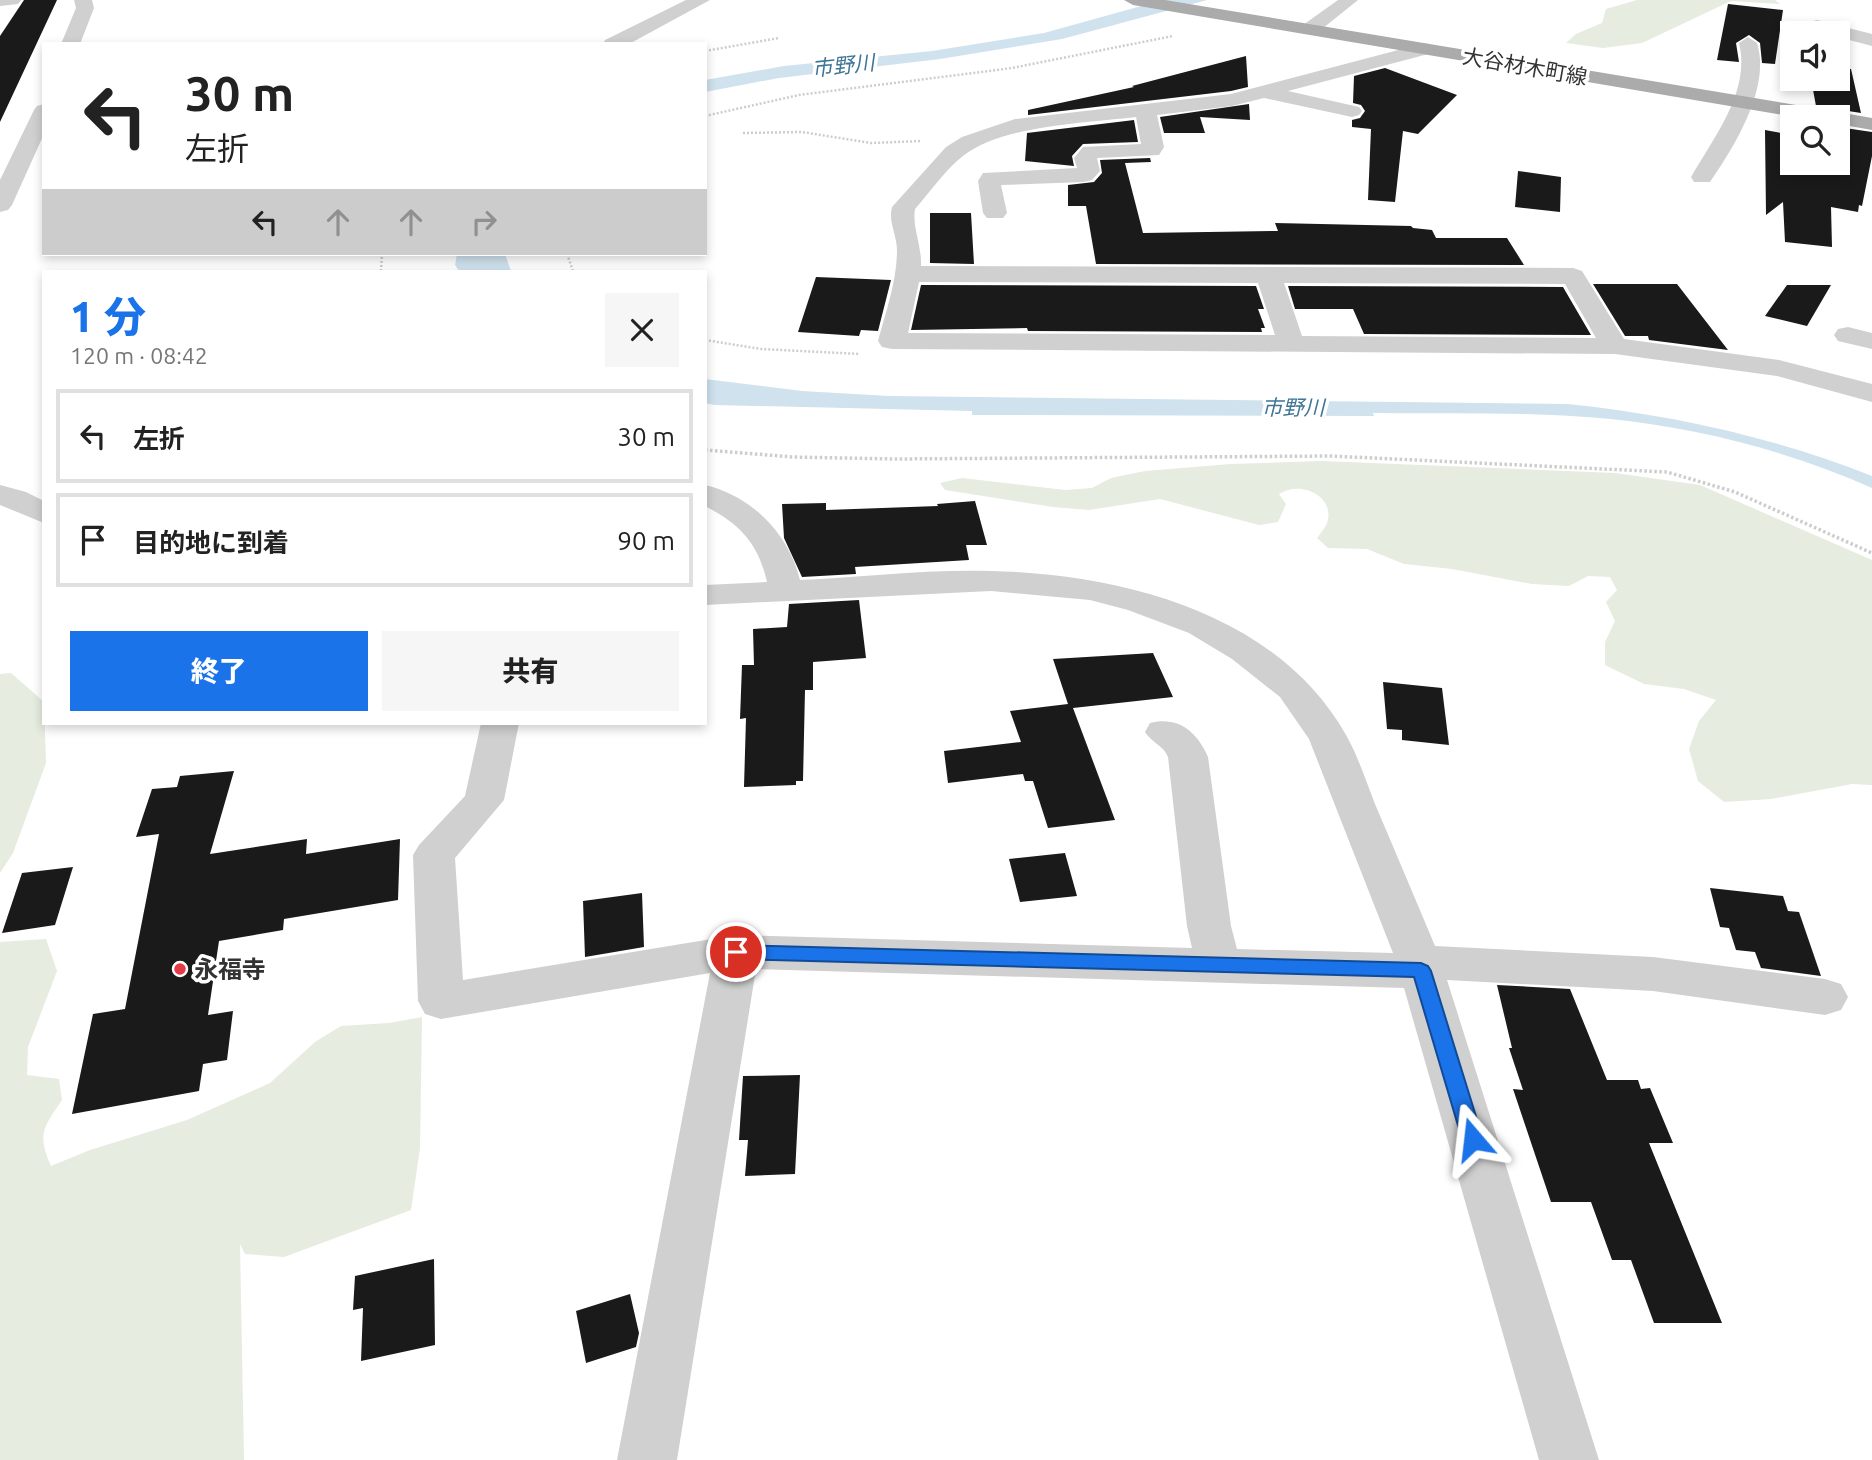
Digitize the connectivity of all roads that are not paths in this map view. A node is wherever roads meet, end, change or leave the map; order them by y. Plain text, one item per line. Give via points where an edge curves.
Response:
1 (12, 0) edge
2 (83, 0) edge
3 (701, 0) edge
4 (1133, 0) edge
5 (1349, 0) edge
6 (0, 1) edge
7 (1310, 29) junction
8 (1850, 34) edge
9 (1872, 40) edge
10 (71, 42) edge
11 (617, 42) edge
12 (1748, 43) dead end
13 (1425, 49) junction
14 (1262, 92) junction
15 (1744, 103) junction
16 (1780, 109) edge
17 (1145, 110) junction
18 (1352, 111) dead end
19 (42, 114) edge
20 (1850, 120) edge
21 (1872, 124) edge
22 (1702, 177) dead end
23 (5, 185) edge
24 (0, 205) edge
25 (995, 213) dead end
26 (1281, 269) junction
27 (907, 274) junction
28 (1292, 343) junction
29 (1615, 346) junction
30 (1872, 393) edge
31 (0, 495) edge
32 (707, 495) edge
33 (42, 512) edge
34 (786, 591) junction
35 (707, 595) edge
36 (499, 725) edge
37 (1164, 732) dead end
38 (736, 952) junction
39 (1219, 965) junction
40 (1420, 966) junction
41 (1825, 997) dead end
42 (647, 1460) edge
43 (1569, 1460) edge

1 - 6 street
2 - 10 street via 85,8
3 - 11 street
4 - 7 main road, 大谷材木町線
5 - 7 street
7 - 13 main road, 大谷材木町線
8 - 9 street
12 - 15 street via 1754,59
13 - 14 street
13 - 15 main road, 大谷材木町線
14 - 17 street
14 - 18 street
15 - 16 main road, 大谷材木町線
15 - 22 street
17 - 25 street via 1151,150 1091,152 1084,158 1089,171 1084,175 991,178
17 - 27 street via 1023,124 954,152 904,207
19 - 23 street
20 - 21 main road
23 - 24 street
26 - 27 street
26 - 28 street
26 - 29 street via 1402,266 1573,276
27 - 28 street via 892,341
28 - 29 street
29 - 30 street via 1779,368
31 - 33 street
32 - 34 street via 724,501 771,545
34 - 35 street
34 - 40 street via 992,581 1042,584 1140,602 1202,625 1293,689 1328,737
36 - 38 street via 484,800 434,855 441,1001
37 - 39 street via 1182,743 1188,757 1209,926
38 - 39 street
38 - 42 street
39 - 40 street
40 - 41 street via 1653,974
40 - 43 street

